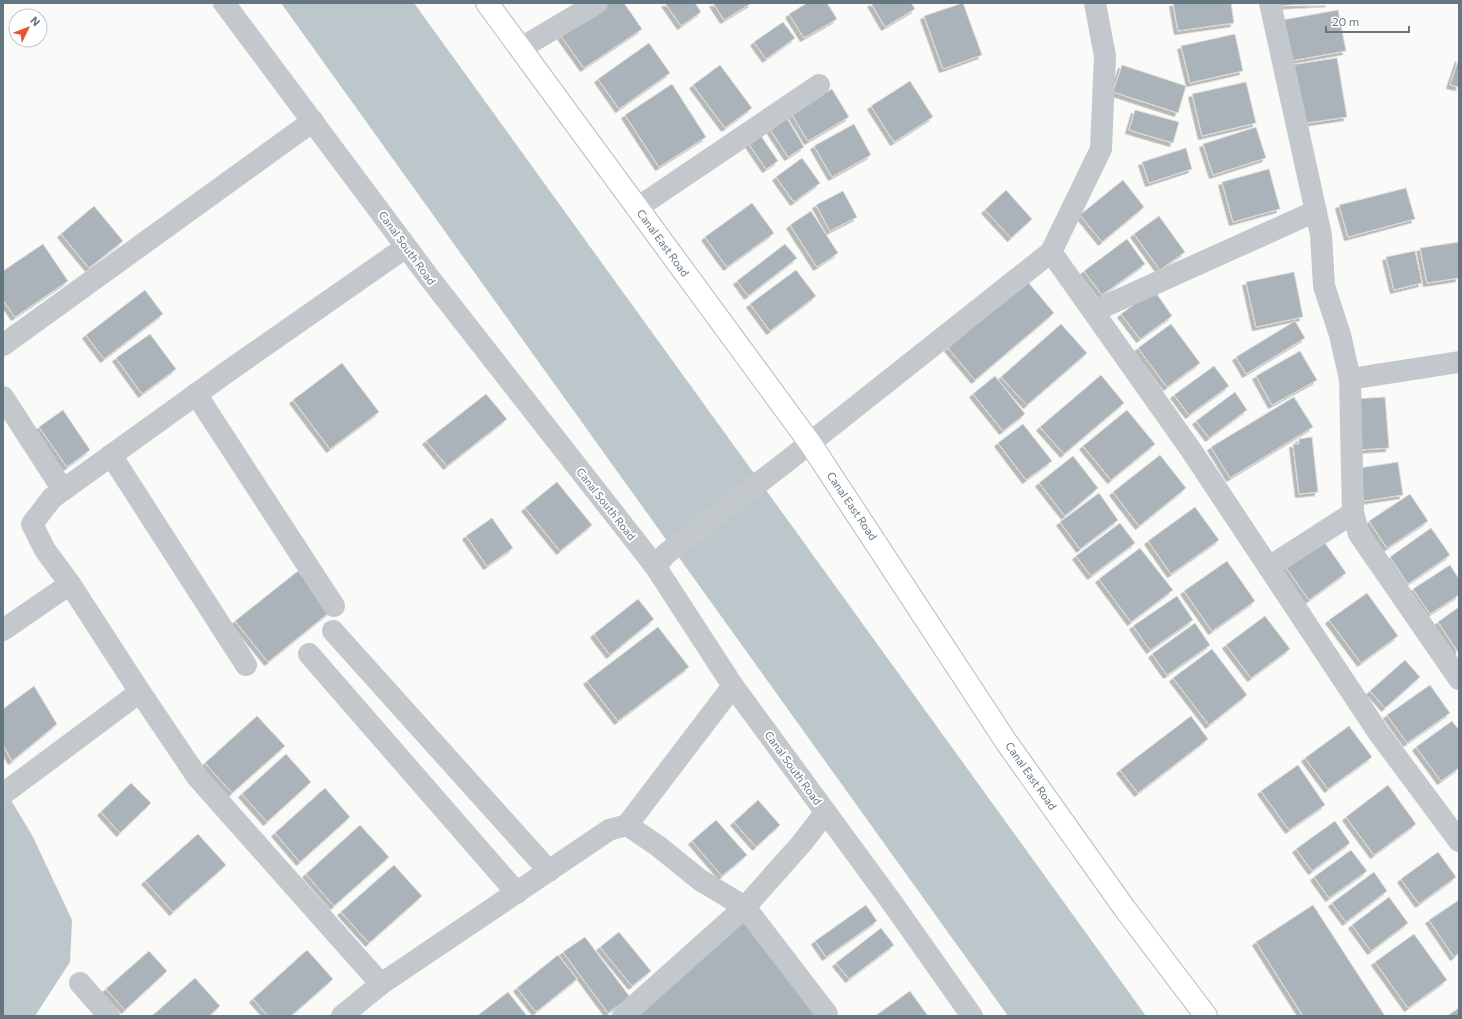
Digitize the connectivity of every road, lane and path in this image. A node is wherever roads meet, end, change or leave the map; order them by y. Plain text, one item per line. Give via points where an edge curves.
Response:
1 (224, 3) edge
2 (487, 3) edge
3 (597, 3) edge
4 (1095, 3) edge
5 (1270, 3) edge
6 (521, 48) junction
7 (819, 85) dead end
8 (313, 121) junction
9 (637, 208) junction
10 (1316, 211) junction
11 (406, 247) junction
12 (1051, 252) junction
13 (1094, 311) junction
14 (3, 345) edge
15 (1459, 362) edge
16 (1350, 379) junction
17 (196, 394) junction
18 (3, 397) edge
19 (810, 443) junction
20 (111, 456) junction
21 (63, 490) junction
22 (1353, 513) junction
23 (661, 559) junction
24 (1268, 567) junction
25 (70, 584) junction
26 (334, 606) dead end
27 (3, 630) edge
28 (333, 631) dead end
29 (309, 654) dead end
30 (246, 665) dead end
31 (1459, 679) edge
32 (733, 686) junction
33 (140, 692) junction
34 (3, 794) edge
35 (825, 813) junction
36 (627, 825) junction
37 (1459, 841) edge
38 (549, 871) junction
39 (517, 893) junction
40 (745, 907) junction
41 (80, 983) dead end
42 (381, 984) junction
43 (109, 1016) edge
44 (342, 1016) edge
45 (623, 1016) edge
46 (824, 1016) edge
47 (972, 1016) edge
48 (1206, 1016) edge

1 - 8 street, Canal South Road
2 - 6 main road, Canal East Road
3 - 6 street
4 - 12 street via 1105,56 1101,149
5 - 10 street
6 - 9 main road, Canal East Road
7 - 9 street
8 - 11 street, Canal South Road
8 - 14 street
9 - 19 main road, Canal East Road
10 - 13 street
10 - 16 street via 1321,235 1324,286 1340,335
11 - 17 street
11 - 23 street, Canal South Road via 521,398
12 - 13 street
12 - 19 street
13 - 24 street via 1191,450
15 - 16 street
16 - 22 street
17 - 20 street
17 - 26 street
18 - 21 street
19 - 23 street
19 - 48 main road, Canal East Road via 1007,743 1125,909
20 - 21 street
20 - 30 street
21 - 25 street via 52,498 32,524 45,550
22 - 24 street
22 - 31 street via 1359,534
23 - 32 street, Canal South Road
24 - 37 street via 1378,732
25 - 27 street
25 - 33 street
28 - 38 street
29 - 39 street
32 - 35 street, Canal South Road
32 - 36 street
33 - 34 street
33 - 42 street via 198,778
35 - 40 street
35 - 47 street, Canal South Road
36 - 38 street via 609,830
36 - 40 street via 700,880
38 - 39 street
39 - 42 street
40 - 45 street
40 - 46 street via 827,1014
41 - 43 street
42 - 44 street

